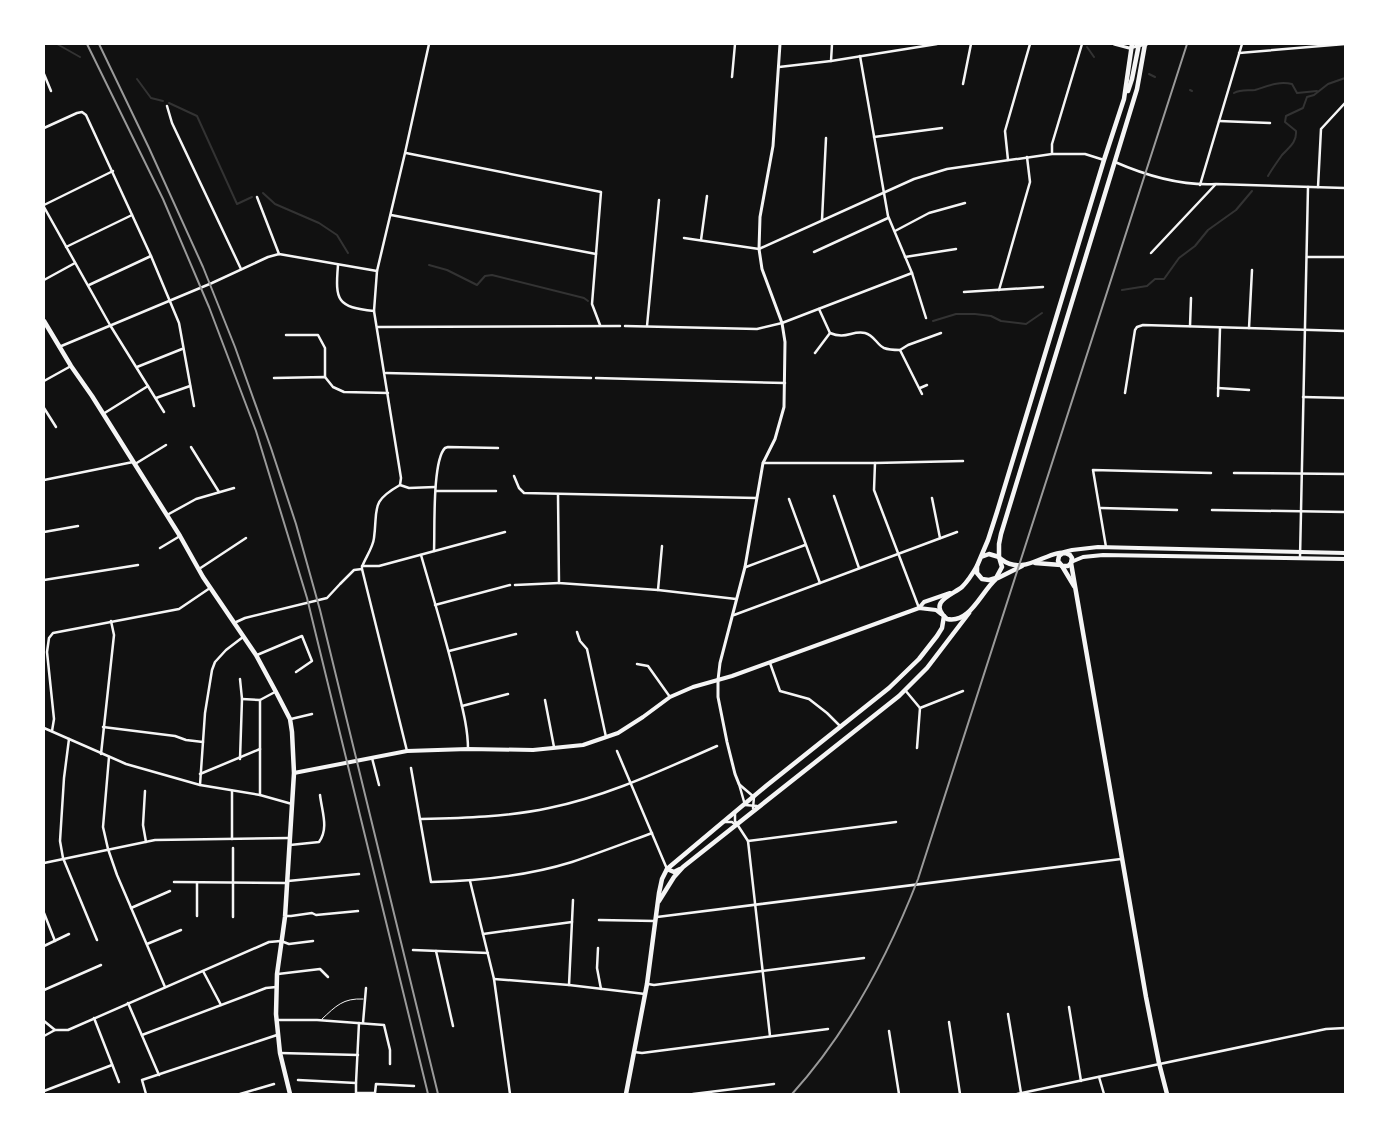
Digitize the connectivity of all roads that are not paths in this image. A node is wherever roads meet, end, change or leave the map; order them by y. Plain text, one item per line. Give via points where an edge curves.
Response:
1 (429, 44) edge
2 (735, 44) edge
3 (780, 44) edge
4 (832, 44) edge
5 (937, 44) edge
6 (971, 44) edge
7 (1030, 44) edge
8 (1082, 44) edge
9 (1114, 44) edge
10 (1146, 44) edge
11 (1242, 44) edge
12 (1345, 44) edge
13 (1131, 45) edge
14 (1139, 45) edge
15 (1239, 54) junction
16 (860, 56) junction
17 (831, 61) junction
18 (778, 67) junction
19 (44, 74) edge
20 (732, 77) dead end
21 (963, 84) dead end
22 (51, 91) dead end
23 (1124, 99) junction
24 (1345, 103) edge
25 (167, 106) dead end
26 (1219, 121) junction
27 (1270, 122) dead end
28 (44, 128) edge
29 (942, 128) dead end
30 (874, 137) junction
31 (826, 138) dead end
32 (405, 153) junction
33 (1052, 154) junction
34 (1027, 157) junction
35 (1008, 160) junction
36 (1104, 160) junction
37 (1114, 162) junction
38 (112, 171) junction
39 (1216, 184) junction
40 (1200, 185) junction
41 (1308, 187) junction
42 (1318, 187) junction
43 (1345, 188) edge
44 (883, 193) junction
45 (707, 196) dead end
46 (257, 197) dead end
47 (659, 200) dead end
48 (965, 203) dead end
49 (44, 206) edge
50 (45, 214) edge
51 (391, 215) junction
52 (132, 216) junction
53 (888, 218) junction
54 (822, 220) junction
55 (895, 231) junction
56 (684, 238) dead end
57 (702, 240) junction
58 (66, 247) junction
59 (759, 249) junction
60 (956, 250) dead end
61 (814, 252) dead end
62 (1150, 252) dead end
63 (279, 254) junction
64 (596, 254) junction
65 (151, 256) junction
66 (905, 257) junction
67 (1307, 257) junction
68 (1345, 257) edge
69 (75, 263) junction
70 (338, 265) junction
71 (241, 269) junction
72 (1252, 270) dead end
73 (377, 271) junction
74 (912, 272) junction
75 (44, 280) edge
76 (88, 285) junction
77 (1043, 287) dead end
78 (999, 290) junction
79 (964, 292) dead end
80 (1191, 298) dead end
81 (170, 300) junction
82 (819, 309) junction
83 (374, 311) junction
84 (926, 318) dead end
85 (44, 321) edge
86 (782, 323) junction
87 (110, 325) junction
88 (600, 325) junction
89 (620, 326) dead end
90 (625, 326) dead end
91 (647, 326) junction
92 (1190, 326) junction
93 (378, 327) junction
94 (1220, 328) junction
95 (1249, 328) junction
96 (46, 329) edge
97 (1305, 330) junction
98 (1345, 331) edge
99 (830, 333) junction
100 (941, 333) dead end
101 (286, 335) dead end
102 (59, 347) junction
103 (182, 349) junction
104 (900, 350) junction
105 (816, 353) dead end
106 (71, 366) junction
107 (137, 367) junction
108 (386, 373) junction
109 (325, 377) junction
110 (274, 378) dead end
111 (590, 378) dead end
112 (596, 378) dead end
113 (44, 381) edge
114 (785, 383) junction
115 (927, 385) dead end
116 (148, 386) junction
117 (190, 386) junction
118 (920, 388) junction
119 (1218, 388) junction
120 (1249, 390) dead end
121 (388, 393) junction
122 (922, 394) dead end
123 (1125, 394) dead end
124 (1218, 396) dead end
125 (156, 398) junction
126 (1303, 398) junction
127 (1345, 398) edge
128 (194, 406) dead end
129 (44, 408) edge
130 (164, 412) dead end
131 (103, 414) junction
132 (56, 428) dead end
133 (166, 445) dead end
134 (191, 447) dead end
135 (498, 448) dead end
136 (963, 461) dead end
137 (135, 463) junction
138 (763, 463) junction
139 (875, 463) junction
140 (1211, 473) dead end
141 (1234, 473) dead end
142 (1302, 474) junction
143 (1345, 474) edge
144 (514, 476) dead end
145 (44, 480) edge
146 (400, 485) junction
147 (435, 487) junction
148 (234, 488) dead end
149 (436, 491) junction
150 (496, 491) dead end
151 (219, 492) junction
152 (558, 495) junction
153 (834, 496) dead end
154 (758, 498) junction
155 (932, 498) dead end
156 (789, 499) dead end
157 (1100, 508) junction
158 (1177, 510) dead end
159 (1212, 510) dead end
160 (1301, 512) junction
161 (1345, 512) edge
162 (167, 515) junction
163 (78, 526) dead end
164 (44, 532) edge
165 (505, 532) dead end
166 (957, 532) dead end
167 (180, 536) junction
168 (246, 538) dead end
169 (940, 538) junction
170 (805, 545) junction
171 (662, 546) dead end
172 (1106, 547) junction
173 (160, 548) dead end
174 (434, 551) junction
175 (1300, 552) junction
176 (1345, 552) edge
177 (1063, 553) junction
178 (899, 554) junction
179 (421, 555) junction
180 (981, 557) junction
181 (999, 557) junction
182 (1300, 558) junction
183 (1345, 559) edge
184 (1033, 563) junction
185 (1071, 563) junction
186 (1026, 564) junction
187 (138, 565) dead end
188 (1062, 565) junction
189 (977, 566) junction
190 (746, 567) junction
191 (362, 568) junction
192 (859, 568) junction
193 (199, 569) junction
194 (996, 579) junction
195 (44, 580) edge
196 (559, 583) junction
197 (820, 583) junction
198 (510, 585) dead end
199 (516, 585) dead end
200 (1075, 587) junction
201 (210, 588) junction
202 (658, 590) junction
203 (952, 592) junction
204 (738, 600) junction
205 (435, 605) junction
206 (919, 608) junction
207 (969, 613) junction
208 (734, 615) junction
209 (943, 616) junction
210 (111, 621) junction
211 (234, 623) junction
212 (577, 632) dead end
213 (516, 634) dead end
214 (243, 637) junction
215 (448, 651) junction
216 (256, 655) junction
217 (770, 663) junction
218 (637, 664) dead end
219 (296, 672) dead end
220 (240, 679) dead end
221 (718, 680) junction
222 (905, 690) junction
223 (963, 691) dead end
224 (276, 692) junction
225 (508, 694) dead end
226 (670, 697) junction
227 (242, 699) junction
228 (260, 700) junction
229 (545, 700) dead end
230 (462, 706) junction
231 (920, 708) junction
232 (312, 714) dead end
233 (290, 719) junction
234 (103, 727) junction
235 (841, 727) junction
236 (44, 728) edge
237 (52, 731) junction
238 (606, 737) junction
239 (69, 739) junction
240 (203, 742) junction
241 (716, 746) dead end
242 (917, 748) dead end
243 (260, 749) junction
244 (468, 749) junction
245 (554, 749) junction
246 (407, 751) junction
247 (617, 751) dead end
248 (101, 754) junction
249 (108, 757) junction
250 (371, 757) junction
251 (240, 759) junction
252 (411, 768) dead end
253 (294, 773) junction
254 (200, 774) junction
255 (631, 784) junction
256 (739, 784) junction
257 (200, 785) junction
258 (379, 785) dead end
259 (232, 790) junction
260 (144, 791) dead end
261 (260, 795) junction
262 (320, 795) dead end
263 (754, 797) junction
264 (292, 804) junction
265 (745, 805) junction
266 (761, 806) junction
267 (753, 807) junction
268 (736, 813) junction
269 (751, 814) junction
270 (420, 819) junction
271 (724, 822) junction
272 (896, 822) dead end
273 (737, 826) junction
274 (652, 833) junction
275 (290, 838) junction
276 (232, 839) junction
277 (748, 841) junction
278 (146, 842) junction
279 (290, 845) junction
280 (233, 848) dead end
281 (108, 849) junction
282 (63, 858) junction
283 (1122, 859) junction
284 (44, 862) edge
285 (683, 867) junction
286 (667, 869) junction
287 (359, 874) dead end
288 (470, 881) junction
289 (174, 882) dead end
290 (287, 882) junction
291 (196, 883) junction
292 (233, 883) junction
293 (170, 891) dead end
294 (573, 900) dead end
295 (658, 904) junction
296 (755, 905) junction
297 (130, 908) junction
298 (358, 911) dead end
299 (44, 914) edge
300 (197, 916) dead end
301 (285, 916) junction
302 (233, 917) dead end
303 (656, 919) junction
304 (599, 920) dead end
305 (572, 922) junction
306 (181, 930) dead end
307 (69, 934) dead end
308 (483, 934) junction
309 (97, 940) dead end
310 (280, 940) junction
311 (55, 941) junction
312 (313, 941) dead end
313 (147, 944) junction
314 (44, 946) edge
315 (598, 948) dead end
316 (413, 950) dead end
317 (436, 951) junction
318 (488, 953) junction
319 (864, 958) dead end
320 (101, 965) dead end
321 (204, 971) junction
322 (763, 971) junction
323 (277, 974) junction
324 (328, 977) dead end
325 (494, 979) junction
326 (647, 984) junction
327 (569, 985) junction
328 (165, 987) junction
329 (276, 987) junction
330 (366, 988) dead end
331 (601, 989) junction
332 (44, 990) edge
333 (645, 994) junction
334 (365, 999) junction
335 (128, 1003) junction
336 (222, 1006) junction
337 (1069, 1007) dead end
338 (1008, 1014) dead end
339 (94, 1018) junction
340 (276, 1020) junction
341 (322, 1020) junction
342 (44, 1021) edge
343 (949, 1022) dead end
344 (361, 1023) junction
345 (453, 1026) dead end
346 (828, 1028) dead end
347 (1345, 1028) edge
348 (55, 1030) junction
349 (889, 1031) dead end
350 (277, 1035) junction
351 (44, 1036) edge
352 (142, 1036) junction
353 (770, 1036) junction
354 (634, 1052) junction
355 (280, 1053) junction
356 (358, 1055) junction
357 (390, 1064) dead end
358 (1159, 1064) junction
359 (112, 1065) junction
360 (159, 1075) junction
361 (1099, 1077) junction
362 (298, 1080) dead end
363 (1081, 1081) junction
364 (119, 1082) dead end
365 (356, 1082) junction
366 (274, 1084) dead end
367 (774, 1084) dead end
368 (414, 1086) dead end
369 (44, 1090) edge
370 (146, 1094) edge
371 (240, 1094) edge
372 (290, 1094) edge
373 (375, 1094) edge
374 (510, 1094) edge
375 (626, 1094) edge
376 (693, 1094) edge
377 (899, 1094) edge
378 (960, 1094) edge
379 (1019, 1094) edge
380 (1104, 1094) edge
381 (1167, 1094) edge

1 - 32 street
2 - 20 street
3 - 18 street
4 - 17 street
5 - 16 street
6 - 21 street
7 - 35 street via 1005,130
8 - 33 street via 1052,144
9 - 13 street
10 - 14 street
10 - 37 main road via 1137,89
11 - 15 street
12 - 15 street
13 - 14 street
13 - 23 main road
14 - 23 main road
15 - 26 street
16 - 17 street
16 - 30 street
17 - 18 street
18 - 59 street via 773,146 760,216
19 - 22 street
23 - 36 main road
24 - 42 street via 1321,129
25 - 71 street
26 - 27 street
26 - 40 street
28 - 38 street via 82,112
29 - 30 street
30 - 44 street
31 - 54 street
32 - 51 street
32 - 64 street via 601,192
33 - 34 street
33 - 36 street via 1085,154
34 - 35 street
34 - 78 street via 1030,182
35 - 44 street via 947,168
36 - 180 main road via 998,512
37 - 40 street via 1167,180
37 - 181 main road via 1001,534
38 - 49 street
38 - 52 street
39 - 40 street
39 - 41 street
39 - 62 street
41 - 42 street
41 - 67 street
42 - 43 street
44 - 53 street
44 - 54 street
45 - 57 street
46 - 63 street
47 - 91 street
48 - 55 street via 929,213
49 - 50 street
50 - 58 street
51 - 64 street
51 - 73 street
52 - 58 street
52 - 65 street
53 - 55 street
53 - 61 street
54 - 59 street
55 - 66 street
56 - 57 street
57 - 59 street
58 - 69 street
59 - 86 street via 762,269
60 - 66 street
63 - 70 street
63 - 71 street
64 - 88 street via 592,304
65 - 76 street
65 - 81 street
66 - 74 street
67 - 68 street
67 - 97 street
69 - 75 street
69 - 76 street
70 - 73 street
70 - 83 street via 336,288 341,300 353,309
71 - 81 street
72 - 95 street
73 - 83 street
74 - 82 street
74 - 84 street
76 - 87 street
77 - 78 street
78 - 79 street
80 - 92 street
81 - 87 street
81 - 103 street via 179,323
82 - 86 street
82 - 99 street
83 - 93 street
85 - 96 main road
86 - 91 street via 756,329
86 - 114 street
87 - 102 street
87 - 107 street
88 - 89 street
88 - 93 street
90 - 91 street
92 - 94 street
92 - 123 street via 1136,327
93 - 108 street
94 - 95 street
94 - 119 street
95 - 97 street
96 - 102 main road
97 - 98 street
97 - 126 street
99 - 104 street via 846,336 866,333 882,348
99 - 105 street
100 - 104 street
101 - 109 street via 318,335 325,348
102 - 106 main road
103 - 107 street
103 - 117 street
104 - 118 street
106 - 113 street
106 - 131 main road
107 - 116 street
108 - 111 street
108 - 121 street
109 - 110 street
109 - 121 street via 333,387 344,392
112 - 114 street
114 - 138 street via 784,412
115 - 118 street
116 - 125 street
116 - 131 street
117 - 125 street
117 - 128 street
118 - 122 street
119 - 120 street
119 - 124 street
121 - 146 street
125 - 130 street
126 - 127 street
126 - 142 street
129 - 132 street
131 - 137 main road
133 - 137 street
134 - 151 street
135 - 147 street via 445,448 440,453
136 - 139 street
137 - 145 street
137 - 162 main road
138 - 139 street
138 - 154 street
139 - 178 street via 874,490
140 - 157 street via 1093,470
141 - 142 street
142 - 143 street
142 - 160 street
144 - 152 street via 524,494
146 - 147 street
146 - 191 street via 378,502 374,540
147 - 149 street
148 - 151 street
149 - 150 street
149 - 174 street
151 - 162 street via 196,499
152 - 154 street
152 - 196 street
153 - 192 street
154 - 190 street
155 - 169 street
156 - 170 street
157 - 158 street
157 - 172 street
159 - 160 street
160 - 161 street
160 - 175 street
162 - 167 main road
163 - 164 street
165 - 174 street
166 - 169 street
167 - 173 street
167 - 193 main road
168 - 193 street
169 - 178 street
170 - 190 street
170 - 197 street
171 - 202 street
172 - 175 main road
172 - 177 main road
174 - 179 street
175 - 176 main road
175 - 182 street
177 - 184 main road
177 - 185 main road via 1070,555
177 - 188 main road via 1058,559
178 - 192 street
178 - 206 street
179 - 191 street
179 - 205 street
180 - 181 main road via 990,554
180 - 189 main road
181 - 186 main road via 1012,565
181 - 194 main road via 1002,567
182 - 183 main road
182 - 185 main road via 1103,555 1086,556
184 - 186 main road
184 - 188 main road
185 - 188 main road
185 - 200 main road
186 - 194 main road
187 - 195 street
188 - 200 main road
189 - 194 main road via 978,576 982,579
189 - 203 main road via 962,586
190 - 204 street
191 - 211 street via 354,570 327,598
191 - 246 street
192 - 197 street
193 - 201 main road
194 - 207 main road
196 - 199 street
196 - 202 street
197 - 208 street
198 - 205 street
200 - 283 main road
201 - 210 street via 179,609
201 - 211 main road
202 - 204 street
203 - 206 main road via 924,602
203 - 209 main road via 940,603
204 - 208 street
205 - 215 street
206 - 209 main road via 936,610
206 - 217 main road
207 - 209 main road via 956,620
207 - 222 main road via 942,650
208 - 221 street
209 - 235 main road via 942,628 919,659
210 - 234 street via 114,635
210 - 237 street via 58,631 48,638 54,719
211 - 214 main road
212 - 238 street via 587,649
213 - 215 street
214 - 216 main road
214 - 240 street via 215,662
215 - 230 street
216 - 219 street via 302,636 312,661
216 - 224 main road
217 - 221 main road
217 - 235 street via 780,691 809,699
218 - 226 street via 648,666
220 - 227 street
221 - 226 main road
221 - 256 street via 727,742
222 - 231 street
222 - 266 main road
223 - 231 street
224 - 228 street
224 - 233 main road
225 - 230 street
226 - 238 main road via 630,726
227 - 228 street
227 - 251 street
228 - 243 street
229 - 245 street
230 - 244 street
231 - 242 street
232 - 233 street
233 - 253 main road
234 - 240 street
234 - 248 street
235 - 263 main road
236 - 237 street
237 - 239 street
238 - 245 main road via 583,745
239 - 248 street
239 - 282 street via 60,841
240 - 254 street
241 - 255 street
243 - 251 street
243 - 261 street
244 - 245 main road
244 - 246 main road
246 - 250 main road
247 - 255 street
248 - 249 street
249 - 257 street
249 - 281 street via 103,827
250 - 253 main road
250 - 258 street
251 - 254 street
252 - 270 street
253 - 264 main road
254 - 257 street
255 - 270 street via 541,809
255 - 274 street
256 - 263 street
256 - 265 street
257 - 259 street
259 - 261 street
259 - 276 street
260 - 278 street
261 - 264 street
262 - 279 street via 325,832 321,840
263 - 265 main road
263 - 267 street
264 - 275 main road
265 - 267 street
265 - 268 main road
266 - 267 street
266 - 269 main road
267 - 269 street
268 - 271 main road
268 - 273 street
269 - 273 main road
270 - 288 street via 431,882
271 - 273 street
271 - 286 main road
272 - 277 street
273 - 277 street
273 - 285 main road
274 - 286 street
274 - 288 street via 571,862
275 - 276 street
275 - 279 main road
276 - 278 street
277 - 296 street
278 - 281 street
279 - 290 main road
280 - 292 street
281 - 282 street
281 - 297 street
282 - 284 street
282 - 309 street
283 - 296 street
283 - 358 main road
285 - 286 main road via 674,872
285 - 295 main road
286 - 295 main road via 660,886
287 - 290 street
288 - 308 street
289 - 291 street
290 - 292 street
290 - 301 main road
291 - 292 street
291 - 300 street
292 - 302 street
293 - 297 street
294 - 305 street
295 - 303 main road
296 - 303 street
296 - 322 street
297 - 313 street
298 - 301 street
299 - 311 street
301 - 310 main road
303 - 304 street
303 - 326 main road
305 - 308 street
305 - 327 street
306 - 313 street
307 - 311 street
308 - 318 street
310 - 312 street via 289,944
310 - 321 street
310 - 323 main road
311 - 314 street
313 - 328 street
315 - 331 street
316 - 317 street
317 - 318 street
317 - 345 street
318 - 325 street
319 - 322 street
320 - 332 street
321 - 328 street
321 - 336 street
322 - 326 street
322 - 353 street
323 - 324 street via 320,969
323 - 329 main road
325 - 327 street
325 - 374 street
326 - 333 main road
327 - 331 street
328 - 335 street
329 - 336 street
329 - 340 main road
330 - 334 street
331 - 333 street
333 - 354 main road
334 - 341 lane via 350,999
334 - 344 street
335 - 339 street
335 - 352 street
336 - 352 street
337 - 363 street
338 - 379 street
339 - 348 street via 68,1030
339 - 359 street
340 - 341 street
340 - 350 main road
341 - 344 street
342 - 348 street
343 - 378 street
344 - 356 street
344 - 357 street via 384,1025
346 - 353 street
347 - 358 street via 1326,1028
348 - 351 street
349 - 377 street
350 - 355 main road
350 - 360 street
352 - 360 street
353 - 354 street
354 - 375 main road
355 - 356 street
355 - 372 main road
356 - 365 street
358 - 361 street
358 - 381 main road
359 - 364 street
359 - 369 street
360 - 370 street via 142,1080
361 - 363 street
361 - 380 street
362 - 365 street
363 - 379 street
365 - 373 street via 356,1094
366 - 371 street
367 - 376 street
368 - 373 street via 376,1084

